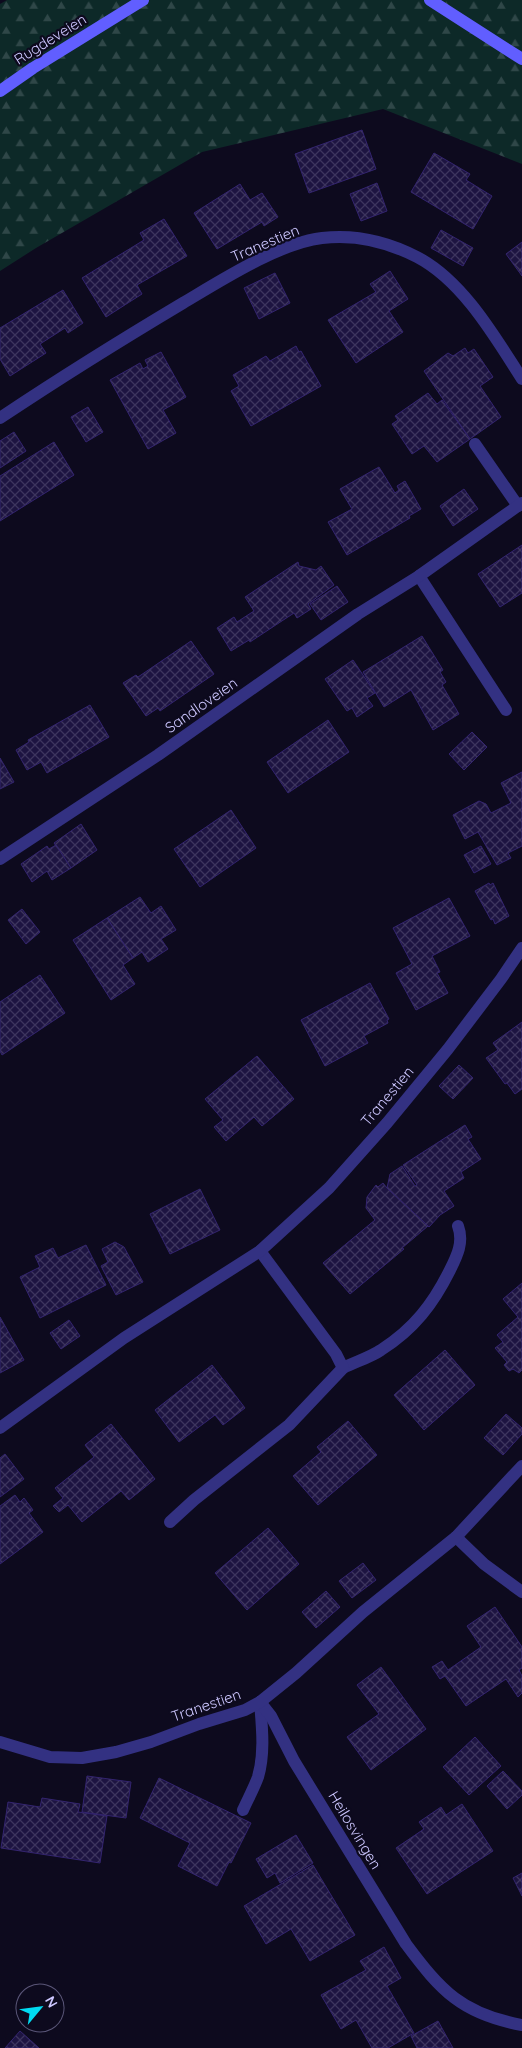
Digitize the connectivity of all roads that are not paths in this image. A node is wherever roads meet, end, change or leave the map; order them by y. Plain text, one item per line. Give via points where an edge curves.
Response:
1 (143, 0) edge
2 (430, 0) edge
3 (522, 59) edge
4 (0, 91) edge
5 (522, 379) edge
6 (0, 418) edge
7 (475, 444) dead end
8 (520, 505) edge
9 (419, 576) junction
10 (506, 710) dead end
11 (0, 859) edge
12 (522, 948) edge
13 (458, 1226) dead end
14 (260, 1251) junction
15 (343, 1368) junction
16 (0, 1428) edge
17 (522, 1466) edge
18 (170, 1522) dead end
19 (456, 1537) junction
20 (522, 1592) edge
21 (260, 1702) junction
22 (0, 1742) edge
23 (243, 1810) dead end
24 (522, 2025) edge

1 - 4 street, Rugdeveien
2 - 3 street
5 - 6 street, Tranestien via 472,305 448,280 418,258 385,243 352,237 321,238 292,246 226,278
7 - 8 street, Sandloveien
8 - 9 street, Sandloveien
9 - 10 street
9 - 11 street, Sandloveien via 358,614 158,756
12 - 14 street, Tranestien via 448,1049 387,1123 330,1188
13 - 15 street via 462,1236 458,1255 438,1295 424,1314 380,1351
14 - 15 street
14 - 16 street, Tranestien via 124,1338
15 - 18 street via 289,1425
17 - 19 street, Tranestien
19 - 20 street via 484,1564
19 - 21 street, Tranestien via 363,1612
21 - 22 street, Tranestien via 151,1742 91,1756 50,1757
21 - 23 street via 262,1755 258,1777
21 - 24 street, Heilosvingen via 406,1944 428,1972 452,1997 477,2013

